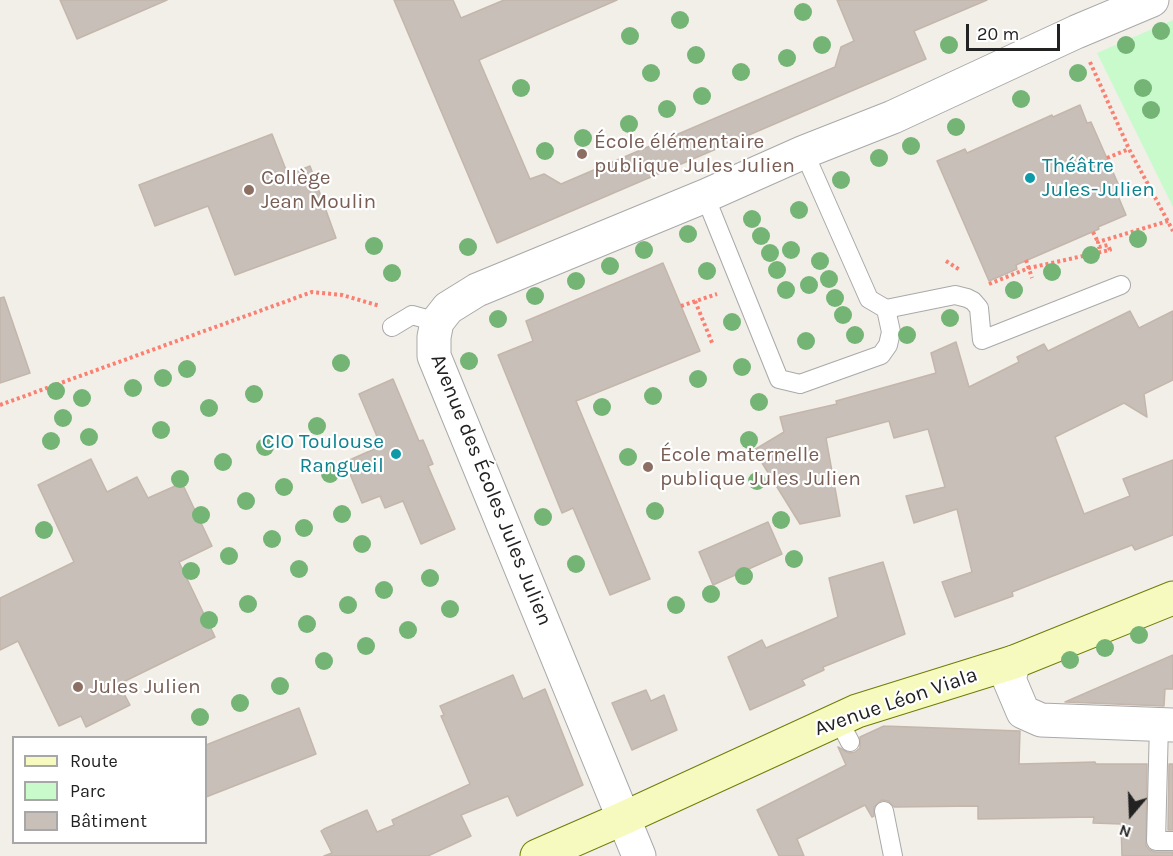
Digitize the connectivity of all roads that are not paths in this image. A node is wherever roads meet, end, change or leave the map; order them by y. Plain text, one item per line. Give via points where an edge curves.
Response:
1 (1152, 0) edge
2 (804, 152) junction
3 (705, 196) junction
4 (1121, 285) dead end
5 (886, 309) junction
6 (425, 319) junction
7 (392, 327) dead end
8 (1173, 598) edge
9 (1014, 662) junction
10 (1166, 724) edge
11 (884, 811) dead end
12 (624, 818) junction
13 (1173, 841) edge
14 (537, 856) edge
15 (639, 856) edge
16 (893, 856) edge

1 - 2 street, Avenue des Écoles Jules Julien via 893,117
2 - 3 street, Avenue des Écoles Jules Julien
2 - 5 lane via 869,298
3 - 5 lane via 779,379 800,384 881,355 891,332
3 - 6 street, Avenue des Écoles Jules Julien via 477,290
4 - 5 lane via 982,340 979,308 967,298 955,295
6 - 7 lane
6 - 12 street, Avenue des Écoles Jules Julien via 434,337 434,356
8 - 9 street, Avenue Léon Viala
9 - 10 street via 1009,679 1023,711 1041,720
9 - 12 street, Avenue Léon Viala via 857,711 844,730
10 - 13 lane via 1156,841
11 - 16 lane
12 - 14 street, Avenue Léon Viala
12 - 15 street, Avenue des Écoles Jules Julien

